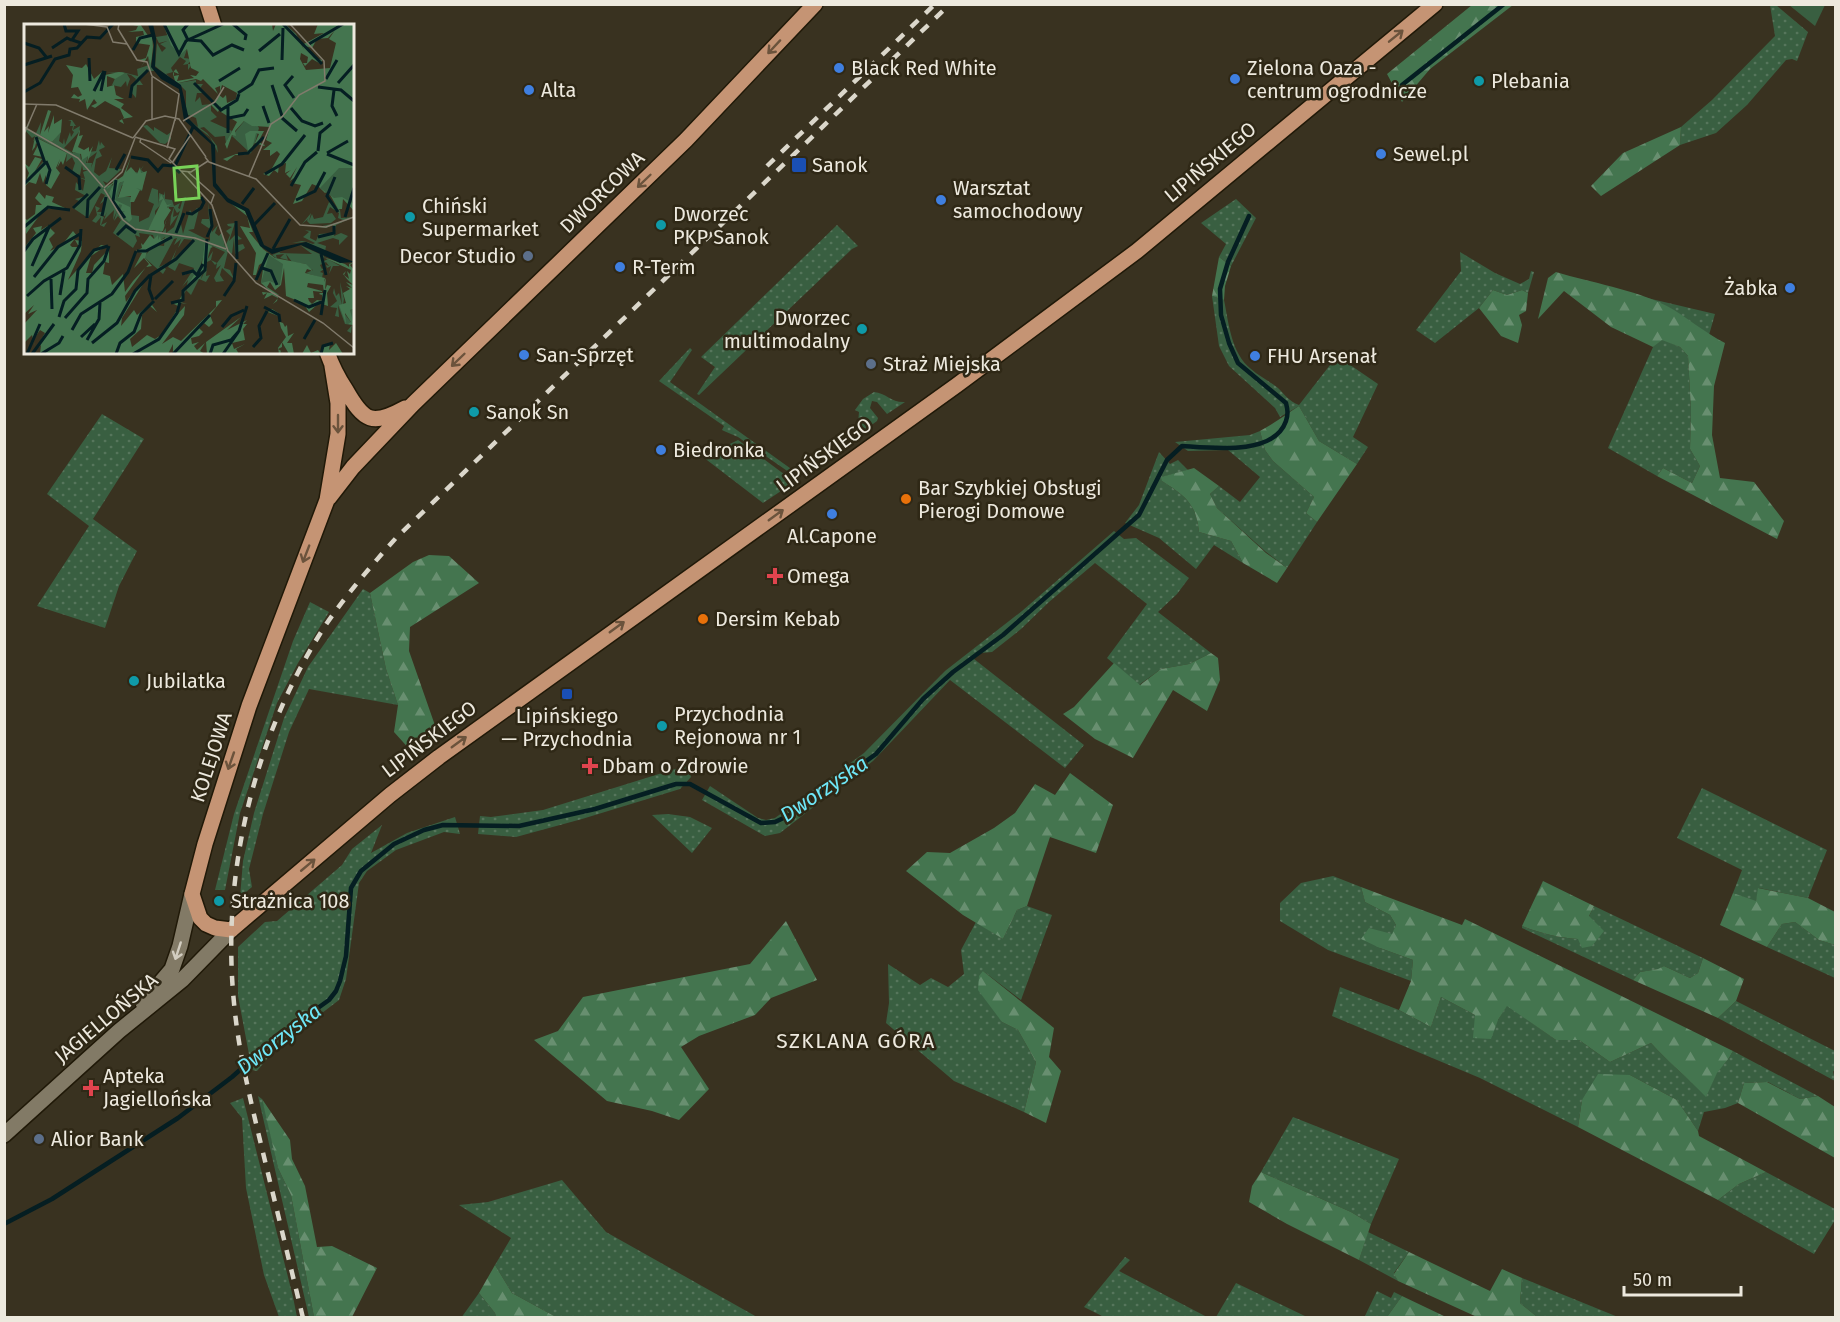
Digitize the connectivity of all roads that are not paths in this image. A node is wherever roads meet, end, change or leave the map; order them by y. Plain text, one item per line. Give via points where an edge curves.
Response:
1 (207, 4) edge
2 (815, 4) edge
3 (1435, 4) edge
4 (213, 24) edge
5 (329, 359) edge
6 (413, 404) junction
7 (327, 500) junction
8 (192, 894) junction
9 (231, 930) junction
10 (119, 1031) junction
11 (4, 1135) edge

1 - 4 main road
2 -> 6 main road, DWORCOWA via 686,141
9 -> 3 main road, LIPIŃSKIEGO via 447,751 1137,251
5 - 6 main road via 363,415 380,419
5 -> 7 main road, KOLEJOWA via 338,403 338,434
6 - 7 main road, KOLEJOWA
7 -> 8 main road, KOLEJOWA via 249,706
8 - 9 main road via 206,924
8 -> 10 street, KOLEJOWA via 172,969
9 - 10 street, JAGIELLOŃSKA via 182,980
10 - 11 street, JAGIELLOŃSKA

